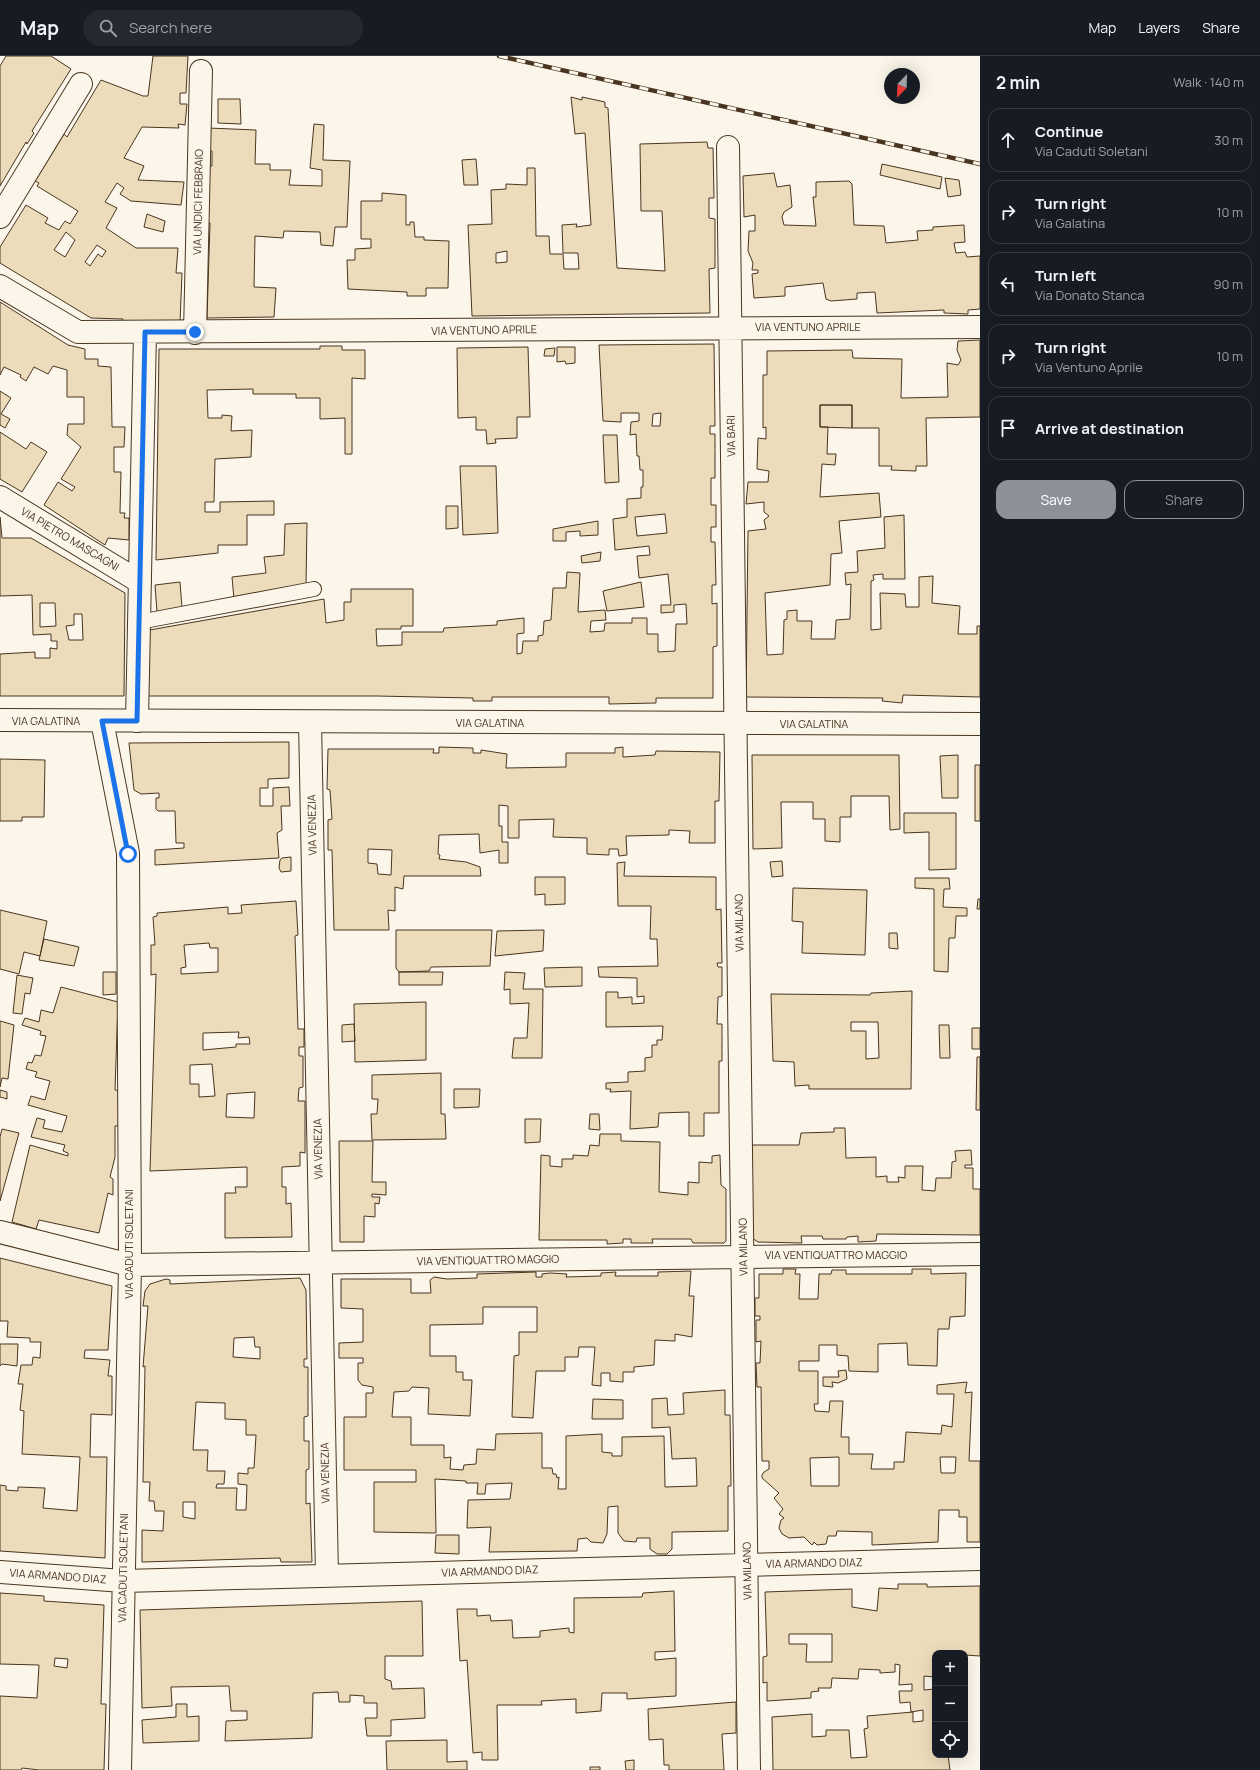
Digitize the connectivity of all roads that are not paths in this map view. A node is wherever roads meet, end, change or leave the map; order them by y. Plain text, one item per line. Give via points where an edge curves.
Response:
1 (201, 71) dead end
2 (81, 84) dead end
3 (728, 147) dead end
4 (0, 217) edge
5 (0, 286) edge
6 (980, 327) edge
7 (729, 328) junction
8 (145, 332) junction
9 (195, 332) junction
10 (0, 497) edge
11 (140, 582) junction
12 (314, 590) dead end
13 (139, 622) junction
14 (0, 720) edge
15 (102, 721) junction
16 (137, 721) junction
17 (310, 722) junction
18 (980, 724) edge
19 (736, 725) junction
20 (0, 1232) edge
21 (980, 1254) edge
22 (743, 1256) junction
23 (320, 1262) junction
24 (130, 1265) junction
25 (980, 1559) edge
26 (747, 1564) junction
27 (0, 1572) edge
28 (327, 1576) junction
29 (123, 1581) junction
30 (120, 1770) edge
31 (749, 1770) edge

1 - 9 street, VIA UNDICI FEBBRAIO
2 - 4 street
3 - 7 street, VIA BARI
5 - 8 street, VIA VENTUNO APRILE via 78,332
6 - 7 street, VIA VENTUNO APRILE
7 - 9 street, VIA VENTUNO APRILE
7 - 19 street, VIA BARI
8 - 9 street, VIA VENTUNO APRILE
8 - 11 street
10 - 11 street, VIA PIETRO MASCAGNI
11 - 13 street
12 - 13 lane
13 - 16 street
14 - 15 street, VIA GALATINA
15 - 16 street, VIA GALATINA
15 - 24 street, VIA CADUTI SOLETANI via 128,854
16 - 17 street, VIA GALATINA
17 - 19 street, VIA GALATINA
17 - 23 street, VIA VENEZIA
18 - 19 street, VIA GALATINA
19 - 22 street, VIA MILANO
20 - 24 street, VIA VENTIQUATTRO MAGGIO
21 - 22 street, VIA VENTIQUATTRO MAGGIO
22 - 23 street, VIA VENTIQUATTRO MAGGIO
22 - 26 street, VIA MILANO
23 - 24 street, VIA VENTIQUATTRO MAGGIO
23 - 28 street, VIA VENEZIA
24 - 29 street, VIA CADUTI SOLETANI
25 - 26 street, VIA ARMANDO DIAZ
26 - 28 street, VIA ARMANDO DIAZ
26 - 31 street, VIA MILANO
27 - 29 street, VIA ARMANDO DIAZ
28 - 29 street, VIA ARMANDO DIAZ
29 - 30 street, VIA CADUTI SOLETANI

